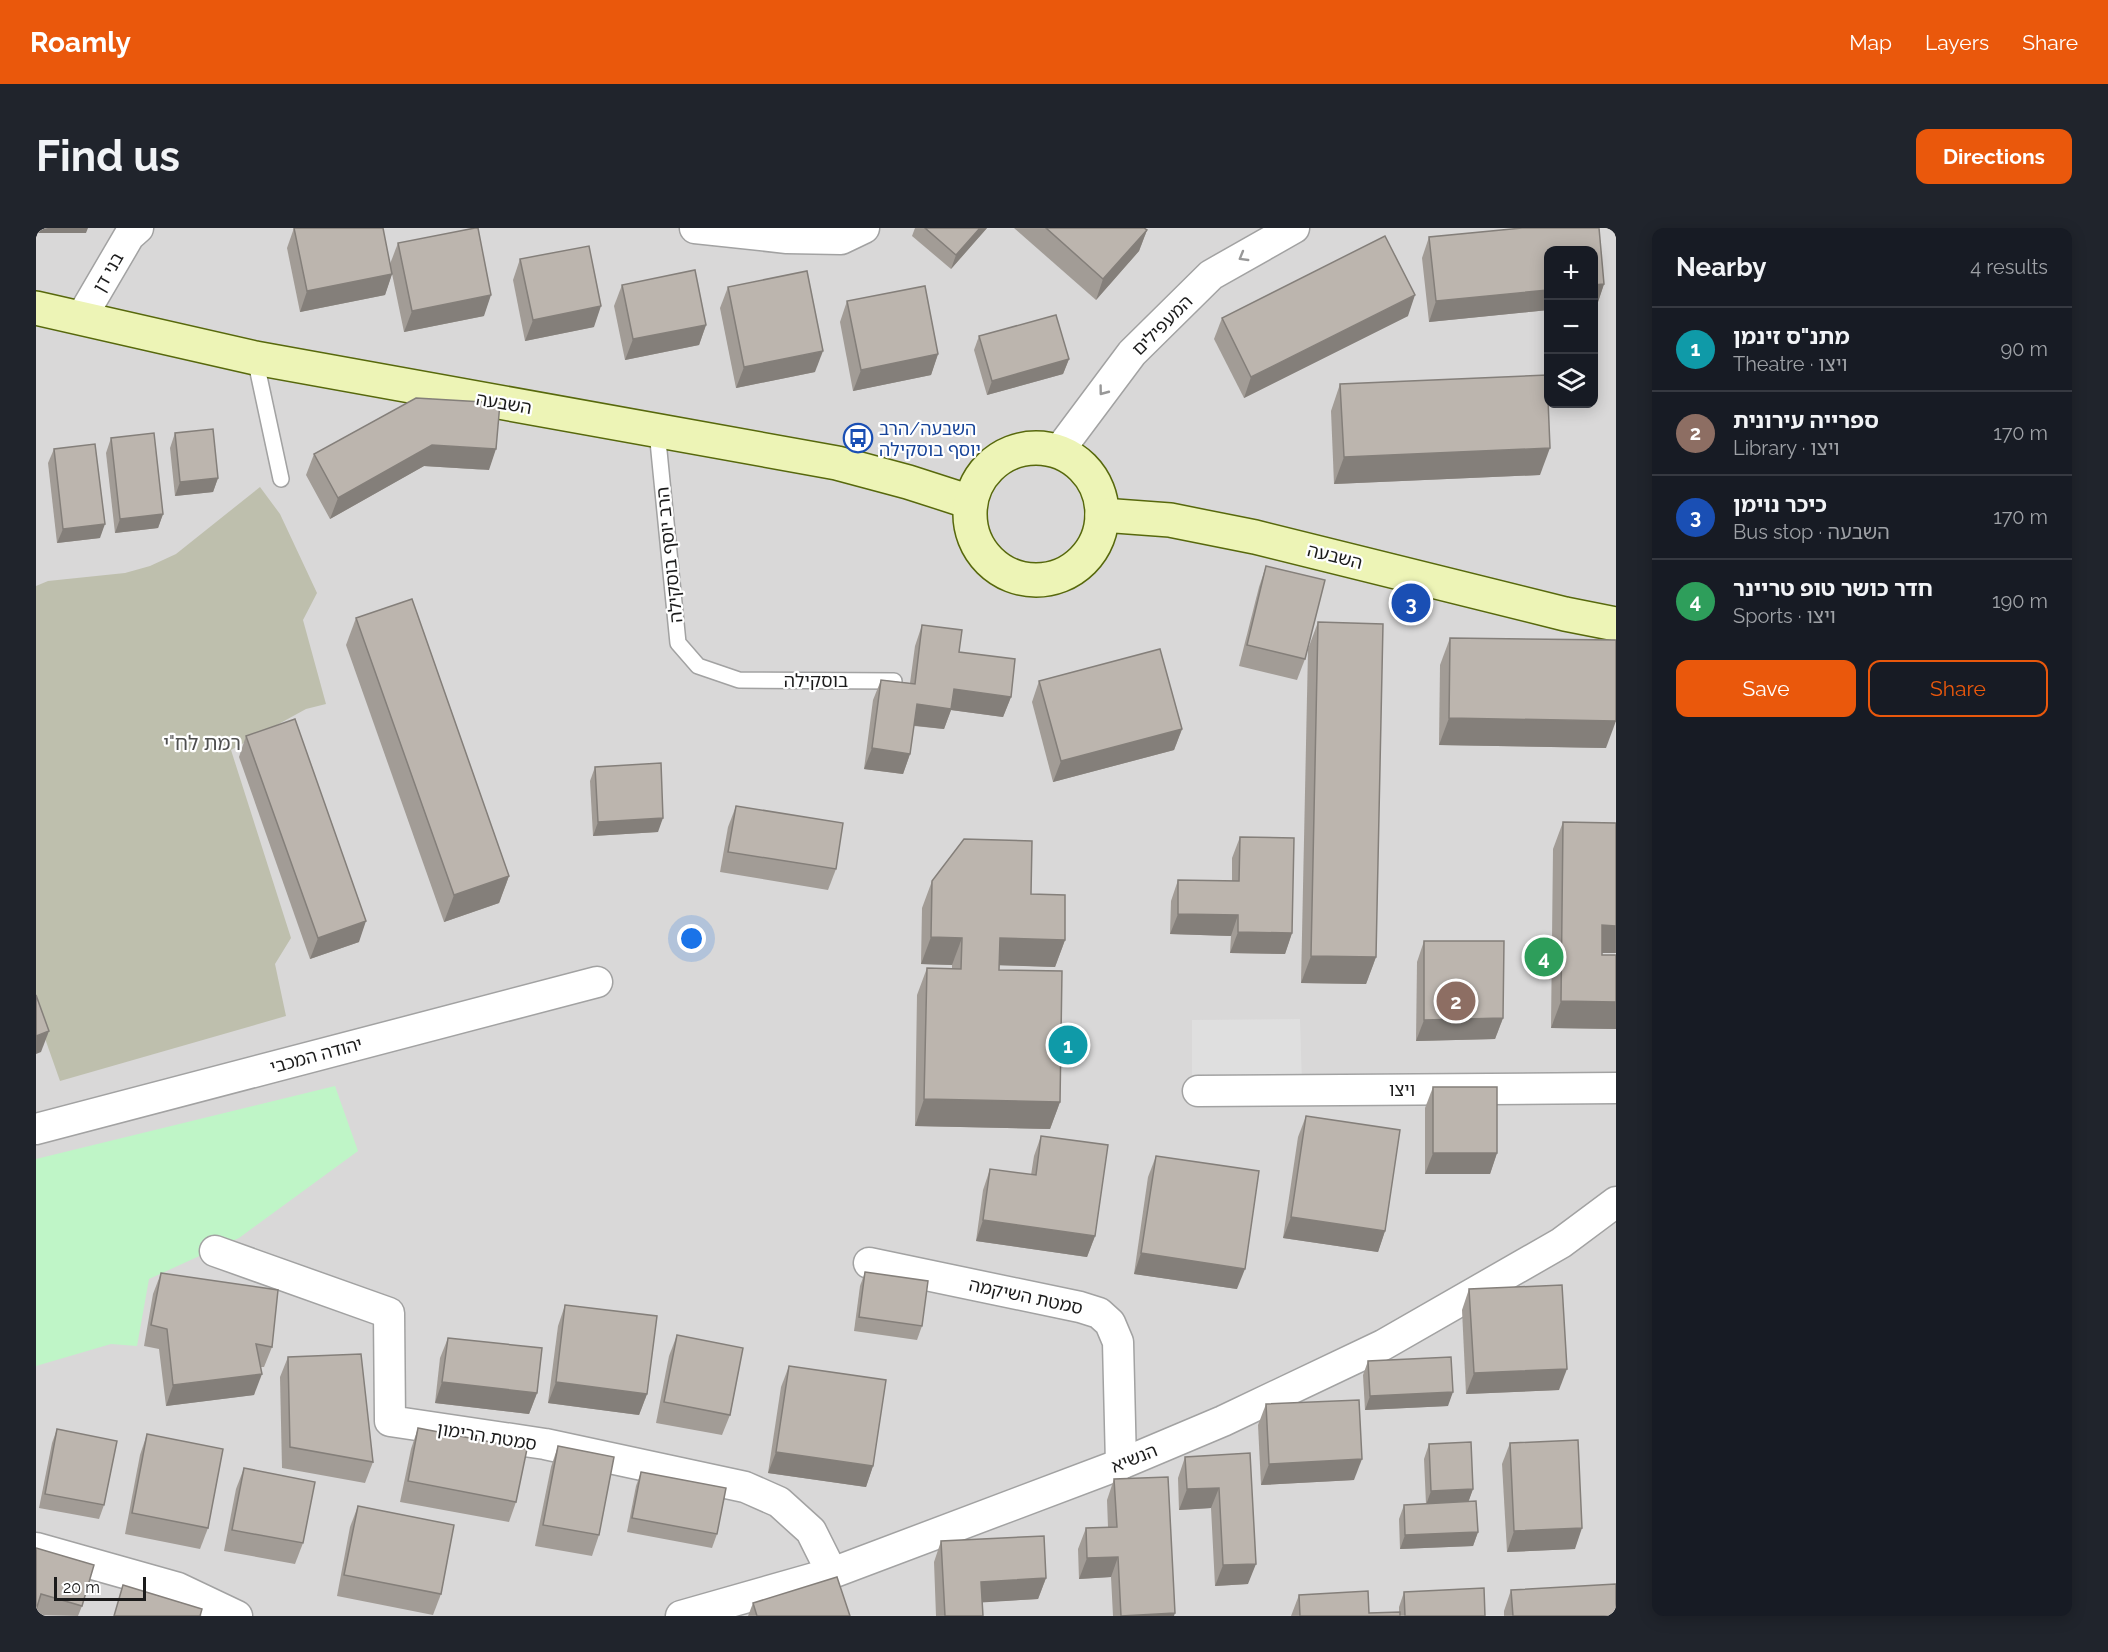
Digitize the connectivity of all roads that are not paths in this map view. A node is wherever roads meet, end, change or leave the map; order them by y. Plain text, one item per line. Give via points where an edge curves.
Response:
1 (138, 228) edge
2 (695, 228) edge
3 (864, 228) edge
4 (1294, 228) edge
5 (36, 308) edge
6 (81, 318) junction
7 (255, 358) junction
8 (657, 431) junction
9 (1058, 452) junction
10 (281, 479) dead end
11 (970, 502) junction
12 (1102, 514) junction
13 (1565, 614) junction
14 (1616, 624) edge
15 (1616, 636) edge
16 (739, 680) joint
17 (894, 681) edge
18 (597, 982) dead end
19 (1616, 1089) edge
20 (1198, 1091) dead end
21 (36, 1129) edge
22 (1616, 1202) edge
23 (1616, 1222) edge
24 (1561, 1243) junction
25 (214, 1251) dead end
26 (869, 1263) dead end
27 (1121, 1464) junction
28 (36, 1548) edge
29 (832, 1573) junction
30 (237, 1616) edge
31 (681, 1616) edge

1 - 6 street, בני דן via 129,236
2 - 3 street via 787,238 841,239
4 -> 9 street, המעפילים via 1211,275 1132,353
5 - 6 main road, השבעה
6 - 7 main road, השבעה
7 - 8 main road, השבעה
7 - 10 lane
8 - 11 main road, השבעה via 837,463
8 - 16 lane, הרב יוסף בוסקילה via 678,643 698,666
9 - 11 main road via 1026,449 995,462 975,487
9 - 12 main road via 1078,465 1094,483
11 - 12 main road via 971,527 980,551 998,568 1021,579 1055,578 1083,560 1094,547
12 - 13 main road, השבעה via 1170,520 1255,537
13 - 14 main road, השבעה
13 - 15 main road, השבעה
16 - 17 lane, בוסקילה
18 - 21 street, יהודה המכבי
19 - 20 street, ויצו
22 - 24 street, הנשיא
23 - 24 street, הנשיא
24 - 27 street, הנשיא via 1383,1345 1223,1421
25 - 29 street, סמטת הרימון via 389,1312 390,1421 545,1444 745,1487 778,1502 811,1531
26 - 27 street, סמטת השיקמה via 1099,1313 1110,1323 1118,1342
27 - 29 street, הנשיא
28 - 30 street via 178,1588
29 - 31 street, הנשיא

